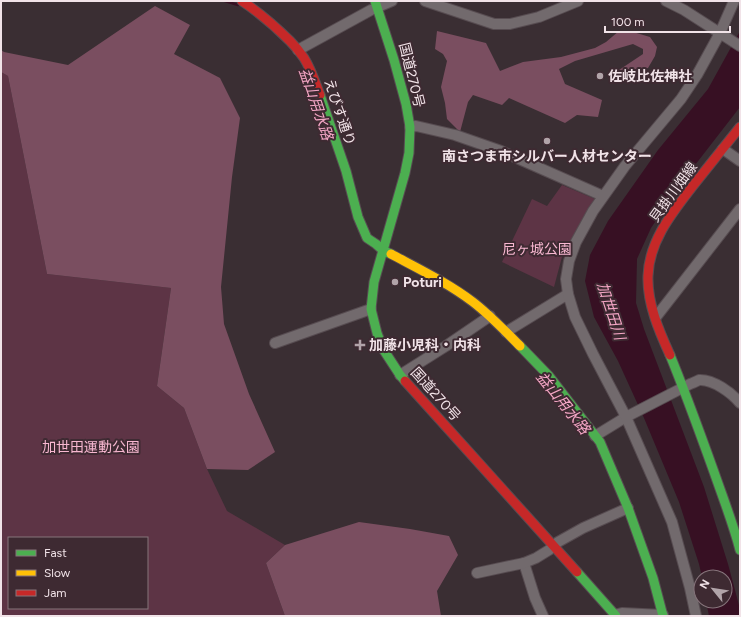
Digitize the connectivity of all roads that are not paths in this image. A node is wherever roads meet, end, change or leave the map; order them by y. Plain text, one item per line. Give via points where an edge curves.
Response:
1 (242, 1) edge
2 (392, 1) edge
3 (425, 1) edge
4 (578, 1) edge
5 (667, 1) edge
6 (734, 1) edge
7 (442, 3) edge
8 (376, 4) edge
9 (723, 35) junction
10 (740, 46) edge
11 (298, 50) junction
12 (410, 127) junction
13 (740, 127) edge
14 (723, 149) junction
15 (740, 161) edge
16 (603, 196) junction
17 (740, 209) edge
18 (384, 251) junction
19 (568, 294) junction
20 (371, 309) junction
21 (490, 316) junction
22 (656, 317) junction
23 (506, 332) junction
24 (274, 343) dead end
25 (400, 375) junction
26 (683, 391) junction
27 (740, 403) edge
28 (628, 415) junction
29 (595, 436) junction
30 (628, 508) junction
31 (554, 546) junction
32 (740, 550) edge
33 (524, 563) junction
34 (477, 573) dead end
35 (615, 615) edge
36 (663, 615) edge
37 (543, 616) edge
38 (696, 616) edge

1 - 11 main road, えびす通り via 276,27
2 - 8 street
3 - 7 street
4 - 7 street via 539,17 510,24 494,24
5 - 9 street
6 - 9 street
8 - 11 street
8 - 12 main road, 国道270号 via 394,60
9 - 10 street
9 - 16 street via 681,98
11 - 18 main road, えびす通り via 313,75 346,171 358,217 367,238
12 - 16 street via 416,126 455,135 501,151
12 - 18 main road, 国道270号 via 405,173
13 - 14 main road, 貝掛川畑線
14 - 15 street
14 - 22 main road, 貝掛川畑線 via 676,208 654,248 649,262 648,279
16 - 19 street via 576,242 569,261 566,279
17 - 22 street
18 - 20 main road, 国道270号 via 374,282
18 - 21 main road, えびす通り via 428,273
19 - 23 street
19 - 28 street via 575,317
20 - 24 street
20 - 25 main road, 国道270号 via 383,349
21 - 23 main road, えびす通り
21 - 25 street
22 - 26 main road, 貝掛川畑線
23 - 29 main road, えびす通り via 549,376
25 - 31 main road, 国道270号
26 - 27 street via 699,380 710,382 722,387
26 - 28 street
26 - 32 main road, 貝掛川畑線
28 - 29 street
28 - 38 street via 672,522
29 - 30 main road, えびす通り via 600,442
30 - 31 street via 583,528
30 - 36 main road, えびす通り
31 - 33 street
31 - 35 main road, 国道270号
33 - 34 street
33 - 37 street
35 - 36 street

